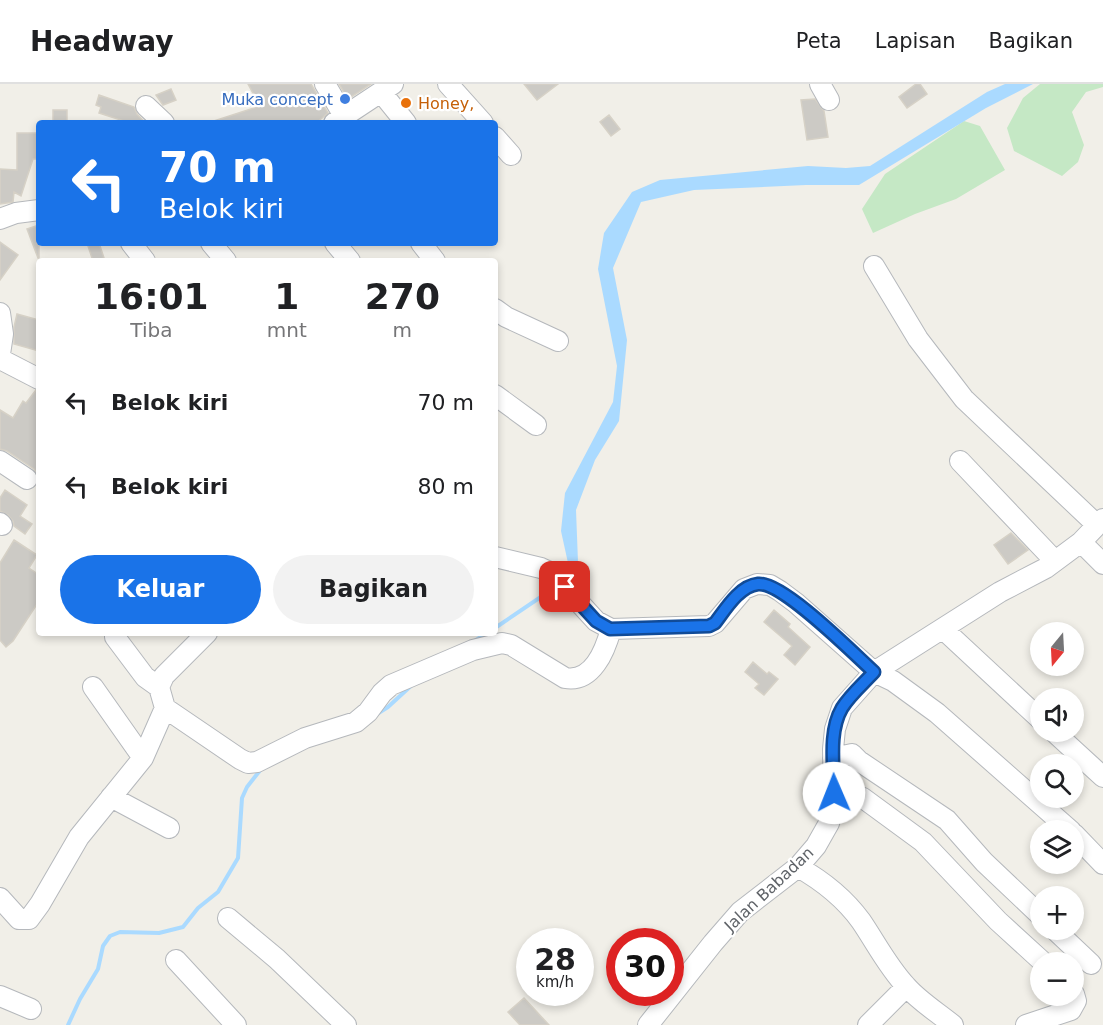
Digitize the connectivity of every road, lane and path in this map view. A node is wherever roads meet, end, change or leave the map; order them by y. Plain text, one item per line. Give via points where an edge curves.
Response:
1 (325, 84) edge
2 (448, 84) edge
3 (387, 88) edge
4 (146, 106) dead end
5 (339, 119) edge
6 (161, 120) edge
7 (404, 120) edge
8 (480, 120) edge
9 (498, 140) edge
10 (511, 155) dead end
11 (36, 210) edge
12 (0, 219) edge
13 (134, 246) edge
14 (214, 246) edge
15 (338, 246) edge
16 (423, 246) edge
17 (144, 258) edge
18 (224, 258) edge
19 (348, 258) edge
20 (433, 258) edge
21 (874, 266) dead end
22 (498, 311) edge
23 (0, 313) edge
24 (558, 341) dead end
25 (0, 354) edge
26 (0, 359) edge
27 (36, 377) edge
28 (498, 397) edge
29 (536, 425) dead end
30 (0, 461) edge
31 (960, 461) dead end
32 (27, 479) dead end
33 (1100, 522) edge
34 (1081, 542) junction
35 (498, 558) edge
36 (1055, 561) junction
37 (1103, 564) edge
38 (610, 629) junction
39 (943, 629) junction
40 (204, 636) edge
41 (116, 637) dead end
42 (874, 672) junction
43 (93, 687) dead end
44 (159, 687) junction
45 (165, 708) junction
46 (1030, 710) edge
47 (1065, 742) edge
48 (143, 758) junction
49 (834, 758) junction
50 (1103, 777) edge
51 (834, 793) junction
52 (111, 797) junction
53 (1058, 820) edge
54 (169, 828) dead end
55 (1084, 844) edge
56 (1103, 864) edge
57 (798, 867) junction
58 (1, 902) edge
59 (1030, 906) edge
60 (228, 918) dead end
61 (1066, 940) edge
62 (1032, 952) edge
63 (176, 960) dead end
64 (1091, 964) dead end
65 (906, 987) junction
66 (0, 996) edge
67 (1074, 1006) edge
68 (31, 1009) dead end
69 (236, 1025) edge
70 (346, 1025) edge
71 (648, 1025) edge
72 (868, 1025) edge
73 (953, 1025) edge
74 (1026, 1025) edge

1 - 5 street
2 - 8 street
3 - 5 street
3 - 7 street
4 - 6 street
9 - 10 street
11 - 12 street
13 - 17 street
14 - 18 street
15 - 19 street
16 - 20 street
21 - 33 street via 918,339 964,399
22 - 24 street
23 - 25 street
26 - 27 street
28 - 29 street
30 - 32 street
31 - 36 street
33 - 34 street, Jalan Babadan
34 - 36 street, Jalan Babadan
34 - 37 street
35 - 38 street via 552,573 596,621
36 - 39 street, Jalan Babadan
38 - 42 street via 709,626 744,589 770,585
38 - 45 street via 597,662 589,672 573,680 512,645 502,643 473,650 386,688 356,722 305,738 257,762 240,759
39 - 42 street, Jalan Babadan
39 - 46 street
40 - 44 street via 164,676
41 - 44 street via 145,677
42 - 49 street, Jalan Babadan via 842,708 835,729
42 - 53 street via 937,713
43 - 48 street
44 - 45 street
45 - 48 street
47 - 50 street
48 - 52 street
49 - 51 street, Jalan Babadan
49 - 59 street via 852,754 947,820
51 - 57 street, Jalan Babadan via 829,823
51 - 62 street via 863,798 923,842
52 - 54 street
52 - 58 street via 79,837 29,919 19,919
55 - 56 street
57 - 65 street via 832,891 860,920
57 - 71 street, Jalan Babadan via 740,912
60 - 70 street via 278,959
61 - 64 street
63 - 69 street
65 - 72 street
65 - 73 street
66 - 68 street
67 - 74 street

